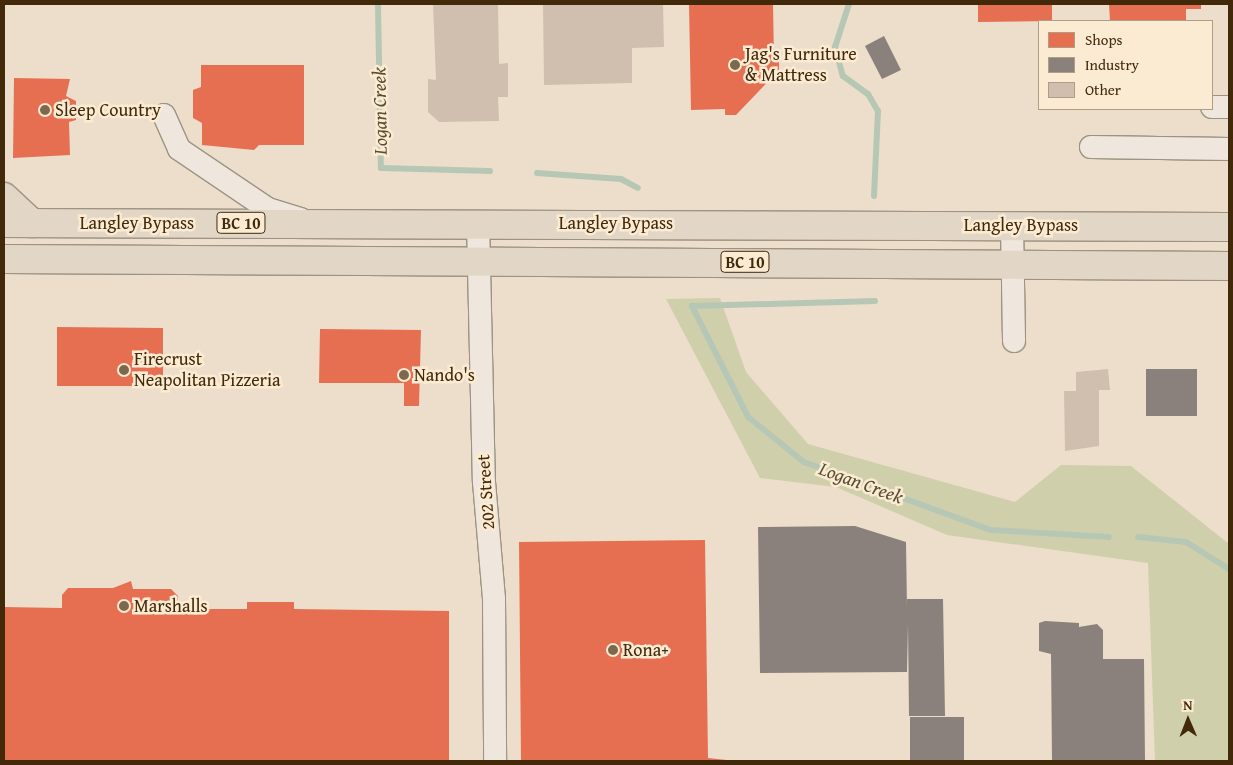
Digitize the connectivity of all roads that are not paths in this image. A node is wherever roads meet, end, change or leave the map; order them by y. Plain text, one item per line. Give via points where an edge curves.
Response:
1 (1213, 107) edge
2 (1229, 107) edge
3 (164, 115) dead end
4 (1091, 147) dead end
5 (1229, 149) edge
6 (4, 197) edge
7 (311, 222) junction
8 (478, 222) junction
9 (4, 223) edge
10 (32, 223) junction
11 (1012, 225) junction
12 (1229, 227) edge
13 (4, 259) edge
14 (479, 261) junction
15 (1012, 265) junction
16 (1229, 266) edge
17 (1014, 341) dead end
18 (494, 761) edge

1 - 2 street
3 - 7 street via 179,149 268,209
4 - 5 street
6 - 10 highway
7 - 8 highway, Langley Bypass / BC 10
7 - 10 highway, Langley Bypass / BC 10
8 - 11 highway, Langley Bypass / BC 10
8 - 14 street, 202 Street
9 - 10 highway, Langley Bypass / BC 10
11 - 12 highway, Langley Bypass / BC 10
11 - 15 street
13 - 14 highway, Langley Bypass / BC 10
14 - 15 highway, Langley Bypass / BC 10
14 - 18 street, 202 Street via 484,482 494,599
15 - 16 highway, Langley Bypass / BC 10
15 - 17 street

